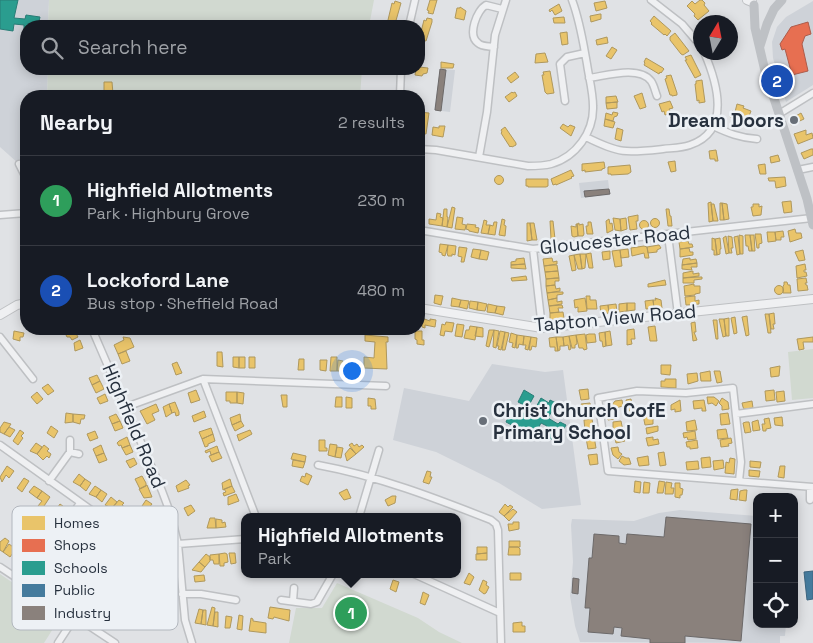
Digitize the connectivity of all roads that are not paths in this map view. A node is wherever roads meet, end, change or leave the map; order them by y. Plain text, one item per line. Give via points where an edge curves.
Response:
1 (416, 0) edge
2 (506, 0) edge
3 (572, 0) edge
4 (651, 0) edge
5 (751, 2) edge
6 (782, 3) edge
7 (502, 9) junction
8 (411, 20) edge
9 (693, 37) edge
10 (760, 46) junction
11 (494, 47) junction
12 (585, 53) junction
13 (708, 60) edge
14 (401, 75) edge
15 (589, 78) junction
16 (400, 90) edge
17 (813, 93) edge
18 (657, 96) dead end
19 (565, 101) dead end
20 (779, 114) junction
21 (713, 126) junction
22 (586, 137) junction
23 (757, 139) dead end
24 (425, 149) edge
25 (479, 157) junction
26 (813, 167) edge
27 (798, 170) junction
28 (20, 213) edge
29 (0, 215) edge
30 (812, 222) edge
31 (425, 231) edge
32 (668, 235) junction
33 (533, 249) junction
34 (813, 299) edge
35 (20, 304) edge
36 (425, 309) edge
37 (678, 314) junction
38 (0, 315) edge
39 (542, 328) junction
40 (95, 335) edge
41 (0, 337) edge
42 (33, 379) dead end
43 (203, 379) junction
44 (386, 386) dead end
45 (813, 404) edge
46 (126, 407) junction
47 (736, 414) junction
48 (70, 440) dead end
49 (0, 445) edge
50 (379, 450) dead end
51 (70, 452) junction
52 (79, 454) dead end
53 (318, 465) dead end
54 (372, 478) junction
55 (49, 481) junction
56 (739, 481) junction
57 (812, 487) edge
58 (810, 500) dead end
59 (80, 503) junction
60 (78, 506) edge
61 (84, 506) edge
62 (168, 506) edge
63 (254, 513) edge
64 (360, 513) edge
65 (241, 539) edge
66 (178, 544) joint
67 (180, 566) joint
68 (0, 567) edge
69 (12, 575) edge
70 (331, 578) edge
71 (423, 578) edge
72 (294, 588) dead end
73 (182, 594) junction
74 (236, 600) dead end
75 (281, 600) dead end
76 (293, 601) junction
77 (500, 613) junction
78 (66, 630) edge
79 (94, 630) edge
80 (58, 643) edge
81 (114, 643) edge
82 (192, 643) edge
83 (501, 643) edge

1 - 8 street
2 - 7 street
3 - 12 street
4 - 9 street
5 - 6 main road via 764,10
5 - 10 main road
6 - 10 main road via 767,24
7 - 11 street
7 - 11 street via 486,5 475,22 476,40 481,45
10 - 20 main road
11 - 25 street
12 - 15 street
12 - 19 street via 566,57 560,64
13 - 21 street via 718,95
14 - 16 street
15 - 18 street via 627,72 640,74 651,81
15 - 22 street via 594,107
17 - 20 street
20 - 27 main road
21 - 22 street via 690,145 634,152 608,148
21 - 23 street via 733,136
22 - 25 street via 570,154 551,164 528,166
24 - 25 street
26 - 27 street
27 - 30 main road
28 - 29 street
30 - 32 street, Gloucester Road
31 - 33 street, Gloucester Road
32 - 33 street, Gloucester Road
32 - 37 street
33 - 39 street
34 - 37 street, Tapton View Road
35 - 38 street
36 - 39 street, Tapton View Road
37 - 39 street, Tapton View Road
40 - 46 street, Highfield Road
41 - 42 street
43 - 44 street
43 - 46 street
43 - 63 street
45 - 47 street
46 - 62 street, Highfield Road
47 - 56 street via 741,462
47 - 56 street via 733,388 686,393 637,391 598,398 608,471
48 - 51 street
49 - 55 street
50 - 54 street
51 - 52 street
51 - 55 street
53 - 54 street
54 - 64 street
54 - 77 street via 444,502 496,524
55 - 59 street
56 - 57 street
57 - 58 street
59 - 60 street
59 - 61 street
65 - 66 street
66 - 67 street, Highfield Road
67 - 73 street, Highfield Road
68 - 69 street
70 - 76 street via 317,602
71 - 77 street
72 - 76 street
73 - 74 street
73 - 82 street, Highfield Road
75 - 76 street
77 - 83 street
78 - 80 street
79 - 81 street

